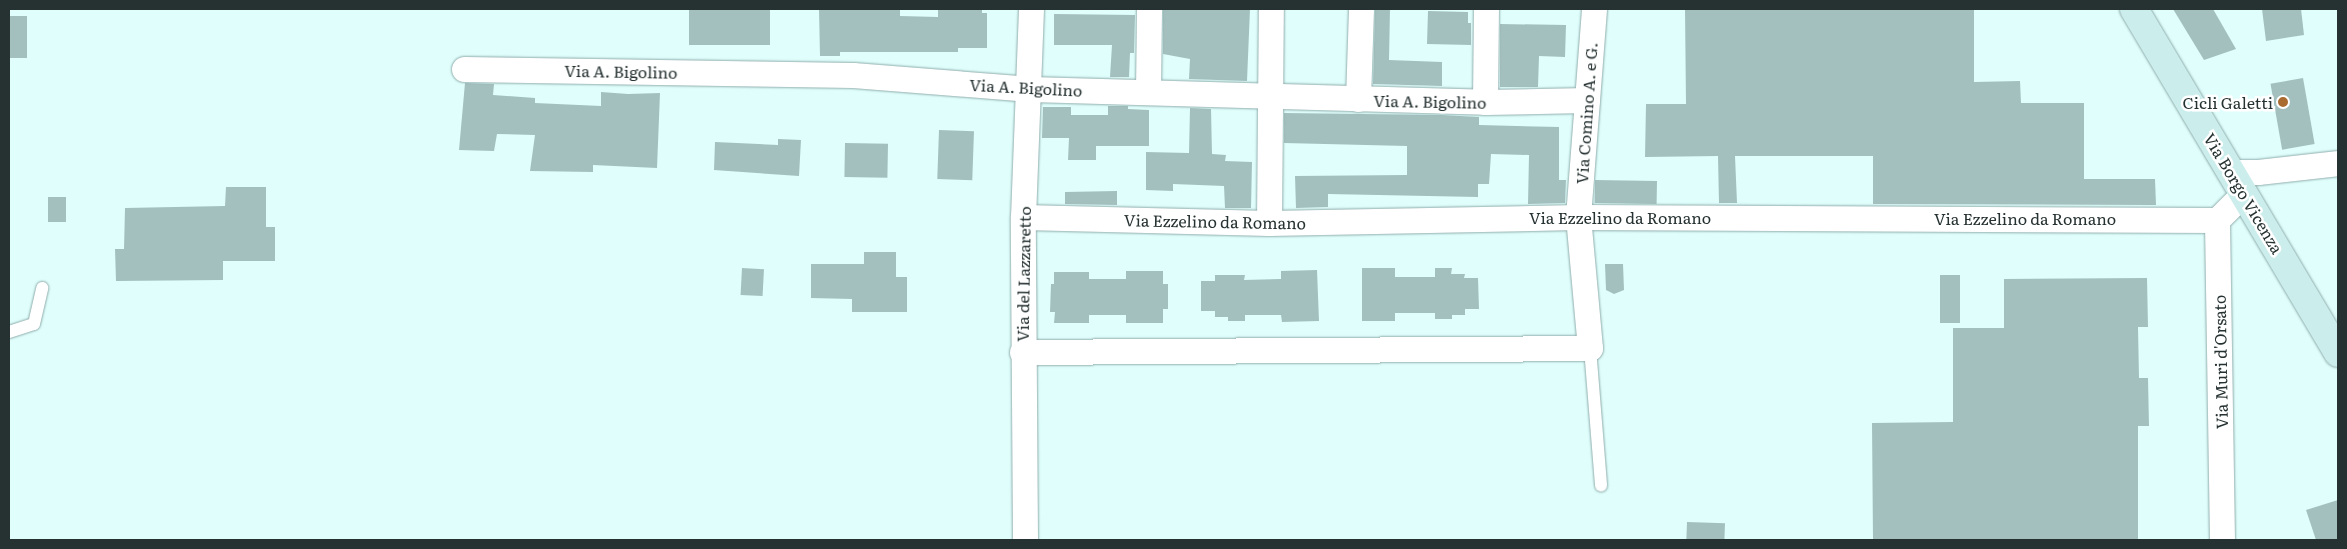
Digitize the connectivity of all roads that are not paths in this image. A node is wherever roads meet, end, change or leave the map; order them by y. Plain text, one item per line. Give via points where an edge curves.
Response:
1 (1031, 9) edge
2 (1149, 9) edge
3 (1271, 9) edge
4 (1361, 9) edge
5 (1486, 9) edge
6 (1594, 9) edge
7 (2134, 9) edge
8 (464, 69) dead end
9 (1030, 89) junction
10 (1148, 92) junction
11 (1270, 95) junction
12 (1358, 99) junction
13 (1587, 100) junction
14 (1485, 102) junction
15 (2338, 163) edge
16 (2236, 183) junction
17 (1578, 217) junction
18 (1023, 218) junction
19 (2217, 220) junction
20 (1269, 223) junction
21 (42, 288) dead end
22 (9, 332) edge
23 (1590, 348) junction
24 (1022, 352) junction
25 (2338, 353) edge
26 (1601, 486) dead end
27 (1025, 540) edge
28 (2222, 540) edge

1 - 9 street, Via del Lazzaretto
2 - 10 street
3 - 11 street
4 - 12 street
5 - 14 street
6 - 13 street, Via Comino A. e G.
7 - 16 street, Via Borgo Vicenza
8 - 9 street, Via A. Bigolino via 853,75
9 - 10 street, Via A. Bigolino
9 - 18 street, Via del Lazzaretto
10 - 11 street, Via A. Bigolino
11 - 12 street, Via A. Bigolino
11 - 20 street
12 - 14 street, Via A. Bigolino
13 - 14 street, Via A. Bigolino
13 - 17 street, Via Comino A. e G.
15 - 16 street via 2258,172
16 - 19 street
16 - 25 street, Via Borgo Vicenza
17 - 19 street, Via Ezzelino da Romano
17 - 20 street, Via Ezzelino da Romano
17 - 23 street, Via Comino A. e G.
18 - 20 street, Via Ezzelino da Romano
18 - 24 street, Via del Lazzaretto
19 - 28 street, Via Muri d'Orsato
21 - 22 lane via 34,324
23 - 24 street
23 - 26 lane
24 - 27 street, Via del Lazzaretto

